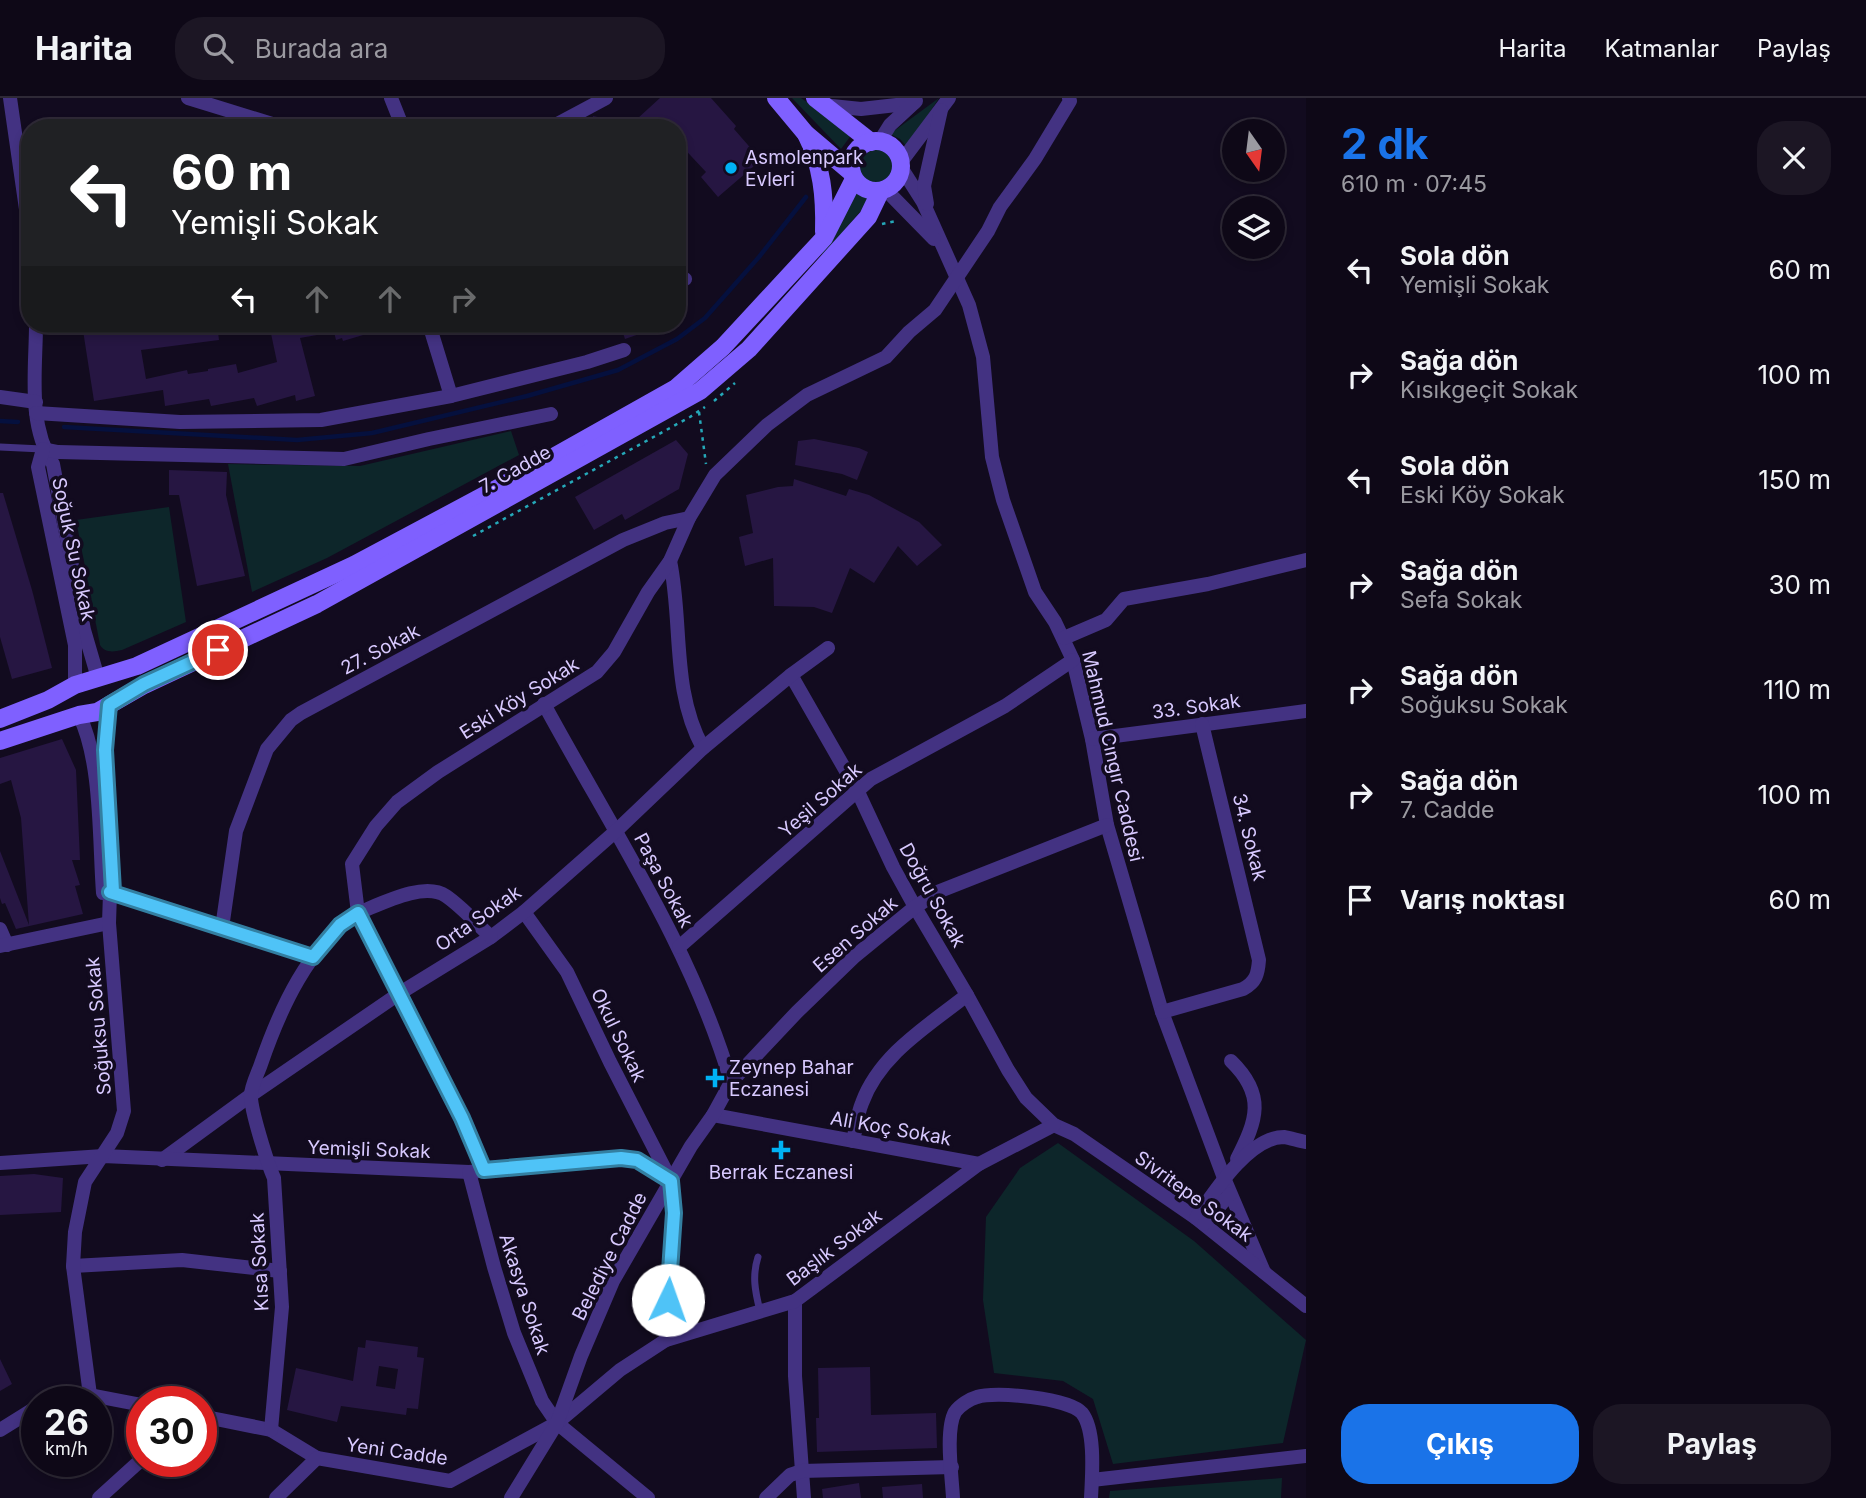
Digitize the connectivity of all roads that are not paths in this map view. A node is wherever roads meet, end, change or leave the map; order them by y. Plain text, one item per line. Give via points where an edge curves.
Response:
1 (10, 98) edge
2 (188, 98) edge
3 (391, 98) edge
4 (606, 98) edge
5 (776, 98) edge
6 (1069, 98) edge
7 (917, 100) edge
8 (818, 102) edge
9 (945, 104) edge
10 (256, 119) edge
11 (399, 119) edge
12 (567, 119) edge
13 (806, 134) junction
14 (876, 141) junction
15 (901, 165) junction
16 (21, 174) edge
17 (853, 176) junction
18 (883, 191) junction
19 (928, 212) junction
20 (824, 238) junction
21 (950, 264) junction
22 (957, 279) junction
23 (36, 333) edge
24 (432, 333) edge
25 (624, 350) dead end
26 (451, 396) junction
27 (0, 397) edge
28 (36, 408) junction
29 (551, 414) dead end
30 (0, 447) edge
31 (43, 449) junction
32 (689, 518) junction
33 (1306, 560) edge
34 (670, 561) junction
35 (1064, 638) junction
36 (828, 648) dead end
37 (1073, 660) junction
38 (791, 675) junction
39 (98, 678) junction
40 (75, 685) junction
41 (544, 704) junction
42 (109, 705) junction
43 (1306, 711) edge
44 (79, 715) junction
45 (0, 719) edge
46 (1202, 724) junction
47 (1092, 738) junction
48 (0, 741) edge
49 (703, 748) junction
50 (858, 792) junction
51 (1107, 825) junction
52 (616, 831) junction
53 (110, 892) junction
54 (915, 907) junction
55 (524, 912) junction
56 (358, 913) junction
57 (108, 923) junction
58 (222, 928) junction
59 (0, 929) edge
60 (491, 937) junction
61 (3, 946) edge
62 (679, 947) junction
63 (313, 957) junction
64 (400, 993) junction
65 (967, 995) junction
66 (1163, 1012) junction
67 (1231, 1061) dead end
68 (731, 1082) junction
69 (251, 1095) junction
70 (713, 1115) junction
71 (1054, 1125) junction
72 (853, 1141) junction
73 (1306, 1142) edge
74 (103, 1156) junction
75 (162, 1160) junction
76 (0, 1163) edge
77 (979, 1164) junction
78 (268, 1165) junction
79 (476, 1171) junction
80 (1228, 1174) junction
81 (671, 1181) junction
82 (1230, 1194) junction
83 (1200, 1221) junction
84 (758, 1257) dead end
85 (73, 1266) junction
86 (280, 1272) junction
87 (1264, 1272) junction
88 (795, 1301) junction
89 (1306, 1306) edge
90 (760, 1311) junction
91 (666, 1340) junction
92 (89, 1386) edge
93 (21, 1417) edge
94 (217, 1419) edge
95 (557, 1423) junction
96 (0, 1430) edge
97 (271, 1430) junction
98 (1306, 1456) edge
99 (317, 1458) junction
100 (952, 1467) junction
101 (802, 1471) junction
102 (126, 1474) edge
103 (1092, 1480) junction
104 (99, 1498) edge
105 (276, 1498) edge
106 (511, 1498) edge
107 (648, 1498) edge
108 (766, 1498) edge
109 (804, 1498) edge
110 (953, 1498) edge
111 (1091, 1498) edge

1 - 16 street
2 - 10 street
3 - 11 street
4 - 12 street
5 - 13 main road
6 - 22 street, Eski Köy Sokak
7 - 8 street via 861,109
7 - 14 street
8 - 14 main road
9 - 15 street
9 - 19 street via 924,186
13 - 17 main road
13 - 20 main road via 817,157 825,196
14 - 15 main road via 894,148
14 - 17 main road via 855,153
15 - 18 main road via 897,181
15 - 19 street, Mahmud Cıngır Caddesi
17 - 18 main road via 865,189
17 - 20 main road, 7. Cadde
18 - 21 street, Mahmud Cıngır Caddesi via 930,232
18 - 42 main road, 7. Cadde via 867,217 749,349 700,391 317,604 144,684
19 - 21 street, Mahmud Cıngır Caddesi
20 - 39 main road, 7. Cadde via 723,347 676,388 354,565 137,666
21 - 22 street, Mahmud Cıngır Caddesi
22 - 32 street, Eski Köy Sokak via 935,310 886,357 807,395 747,443 715,475
22 - 35 street, Mahmud Cıngır Caddesi via 983,357 992,457 1003,500 1035,592
23 - 28 street
24 - 26 street
25 - 26 street
26 - 28 street via 321,420 180,422
27 - 28 street
28 - 31 street
29 - 31 street via 344,459
30 - 31 lane
31 - 39 street, Soğuk Su Sokak via 53,464 84,630
31 - 40 street, Soğuk Su Sokak via 38,467 75,645
32 - 34 street, Eski Köy Sokak
32 - 58 street, 27. Sokak via 623,540 291,720 267,749 236,831
33 - 35 street via 1124,599 1106,620
34 - 41 street, Eski Köy Sokak via 597,672
34 - 49 street via 687,714
35 - 37 street, Mahmud Cıngır Caddesi
36 - 38 street, Orta Sokak
37 - 47 street, Mahmud Cıngır Caddesi
37 - 50 street, Yeşil Sokak via 1005,706 871,779
38 - 49 street, Orta Sokak
38 - 50 street, Doğru Sokak
39 - 40 main road, 7. Cadde
39 - 42 main road
40 - 44 main road
40 - 45 main road
41 - 52 street, Paşa Sokak
41 - 56 street, Eski Köy Sokak via 397,802 352,864
42 - 44 main road, 7. Cadde
42 - 53 street, Soğuksu Sokak via 105,750
43 - 46 street, 33. Sokak
44 - 48 main road
44 - 53 street, Soğuksu Sokak via 94,758 103,893
46 - 47 street, 33. Sokak
46 - 66 street, 34. Sokak via 1259,971 1253,984 1243,989
47 - 51 street, Mahmud Cıngır Caddesi
49 - 52 street, Orta Sokak
50 - 54 street, Doğru Sokak
50 - 62 street, Yeşil Sokak
51 - 54 street, Esen Sokak via 940,891
51 - 66 street, Mahmud Cıngır Caddesi
52 - 55 street, Orta Sokak
52 - 62 street, Paşa Sokak
53 - 57 street, Soğuksu Sokak
53 - 58 street
54 - 65 street, Doğru Sokak
54 - 68 street, Esen Sokak via 855,956
55 - 60 street, Orta Sokak
55 - 81 street, Okul Sokak via 567,972
56 - 60 street via 415,892 431,891 444,895
56 - 63 street via 340,925
56 - 64 street, Akasya Sokak
57 - 61 street
57 - 74 street, Soğuksu Sokak via 124,1111
58 - 63 street
59 - 61 street
60 - 64 street, Orta Sokak
62 - 68 street, Paşa Sokak
63 - 69 street via 276,1021
64 - 69 street, Orta Sokak
64 - 79 street, Akasya Sokak via 462,1118
65 - 71 street, Doğru Sokak via 1026,1098
65 - 72 street via 888,1058 861,1105
66 - 80 street, Mahmud Cıngır Caddesi
67 - 80 street via 1252,1087 1255,1119
68 - 70 street, Esen Sokak
69 - 75 street, Orta Sokak
69 - 78 street, Kısa Sokak
70 - 72 street, Ali Koç Sokak
70 - 81 street, Belediye Cadde
71 - 77 street, Başlık Sokak
71 - 83 street, Sivritepe Sokak
72 - 77 street, Ali Koç Sokak
73 - 80 street via 1285,1137 1264,1142
74 - 75 street, Yemişli Sokak
74 - 76 street, Yemişli Sokak
74 - 85 street, Soğuksu Sokak via 85,1182
75 - 78 street, Yemişli Sokak
77 - 88 street, Başlık Sokak
78 - 79 street, Yemişli Sokak
78 - 86 street, Kısa Sokak via 274,1178
79 - 81 street, Yemişli Sokak via 621,1158 637,1160
79 - 95 street, Akasya Sokak via 494,1267 514,1333 542,1401
80 - 82 street, Mahmud Cıngır Caddesi
80 - 83 street
81 - 91 street via 674,1213
81 - 95 street, Belediye Cadde via 613,1281
82 - 83 street
82 - 87 street, Mahmud Cıngır Caddesi
83 - 87 street, Sivritepe Sokak
84 - 90 lane via 754,1288
85 - 86 street via 182,1260
85 - 92 street, Soğuksu Sokak
86 - 97 street, Kısa Sokak via 282,1307
87 - 89 street, Sivritepe Sokak
88 - 90 street, Başlık Sokak
88 - 101 street
90 - 91 street, Başlık Sokak
91 - 95 street, Başlık Sokak via 620,1370
93 - 96 street
94 - 97 street
95 - 99 street, Yeni Cadde via 450,1481
95 - 106 street
95 - 107 street, Akasya Sokak
97 - 99 street
98 - 103 street
99 - 105 street, Yeni Cadde
100 - 101 street
100 - 103 street via 950,1427 965,1403 979,1396 1055,1399 1083,1414 1089,1428
100 - 110 street
101 - 108 street via 790,1475
101 - 109 street
102 - 104 street
103 - 111 street

